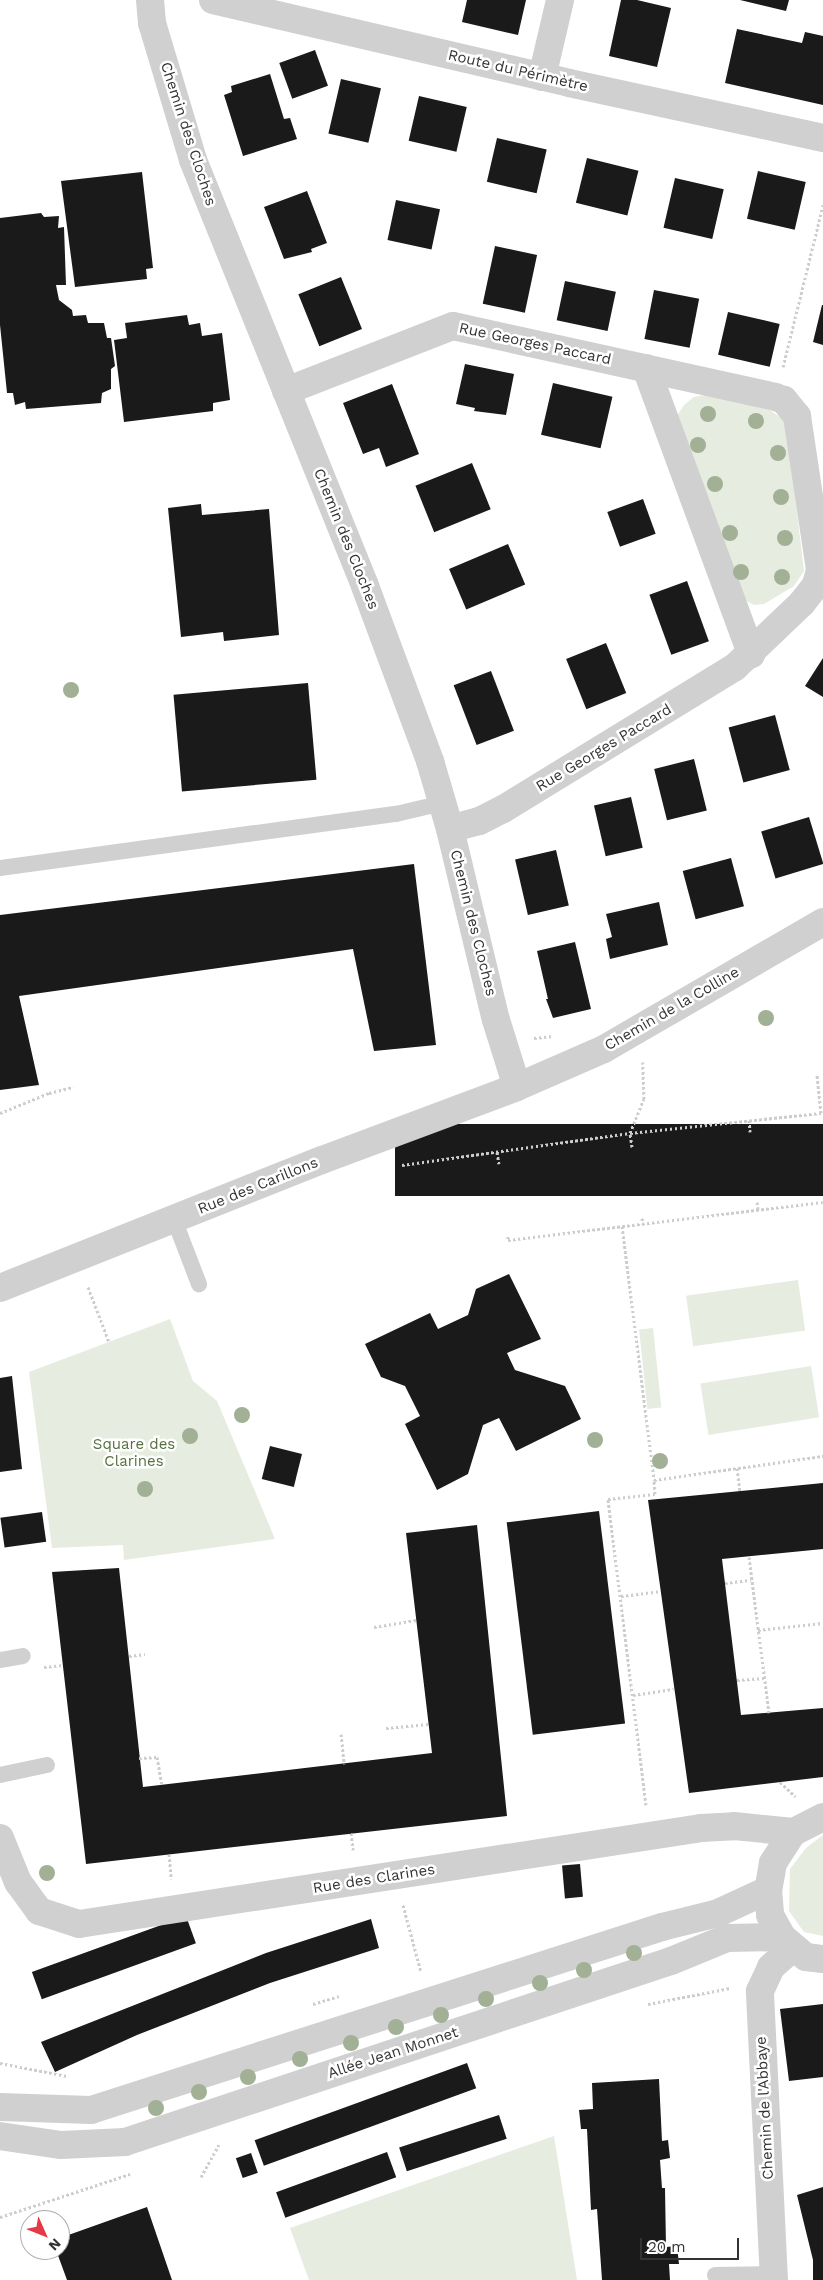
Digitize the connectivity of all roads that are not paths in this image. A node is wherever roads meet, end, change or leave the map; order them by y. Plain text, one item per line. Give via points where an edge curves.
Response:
1 (150, 0) edge
2 (214, 0) edge
3 (560, 0) edge
4 (542, 77) junction
5 (823, 138) edge
6 (646, 368) junction
7 (286, 391) junction
8 (751, 654) junction
9 (446, 816) junction
10 (0, 868) edge
11 (823, 922) edge
12 (517, 1088) junction
13 (174, 1219) junction
14 (199, 1284) dead end
15 (0, 1288) edge
16 (23, 1656) dead end
17 (0, 1660) edge
18 (47, 1765) dead end
19 (0, 1775) edge
20 (823, 1817) edge
21 (793, 1832) junction
22 (0, 1838) edge
23 (768, 1890) junction
24 (788, 1943) junction
25 (823, 1959) edge
26 (0, 2107) edge
27 (0, 2136) edge
28 (715, 2275) dead end
29 (774, 2277) edge

1 - 7 street, Chemin des Cloches via 152,23 193,160
2 - 4 street, Route du Périmètre
3 - 4 street
4 - 5 street, Route du Périmètre
6 - 7 street, Rue Georges Paccard via 454,326
6 - 8 street
6 - 8 street, Rue Georges Paccard via 775,397 792,407 796,416 820,570 816,585 802,603
7 - 9 street, Chemin des Cloches via 390,649
8 - 9 street, Rue Georges Paccard via 735,668 504,809
9 - 10 lane via 396,814
9 - 12 street, Chemin des Cloches via 496,1020
11 - 12 street, Chemin de la Colline via 604,1049
12 - 13 street, Rue des Carillons
13 - 14 lane
13 - 15 street, Rue des Carillons
16 - 17 lane
18 - 19 lane
20 - 21 street
21 - 22 street, Rue des Clarines via 734,1826 79,1924 40,1911 18,1882
21 - 23 street via 773,1863
23 - 24 street via 770,1914
23 - 26 street via 718,1913 662,1927 91,2110
24 - 25 street via 806,1957
24 - 27 street, Allée Jean Monnet via 727,1938 671,1961 125,2142 61,2145
24 - 29 street, Chemin de l'Abbaye via 770,1968 760,1991
28 - 29 lane

